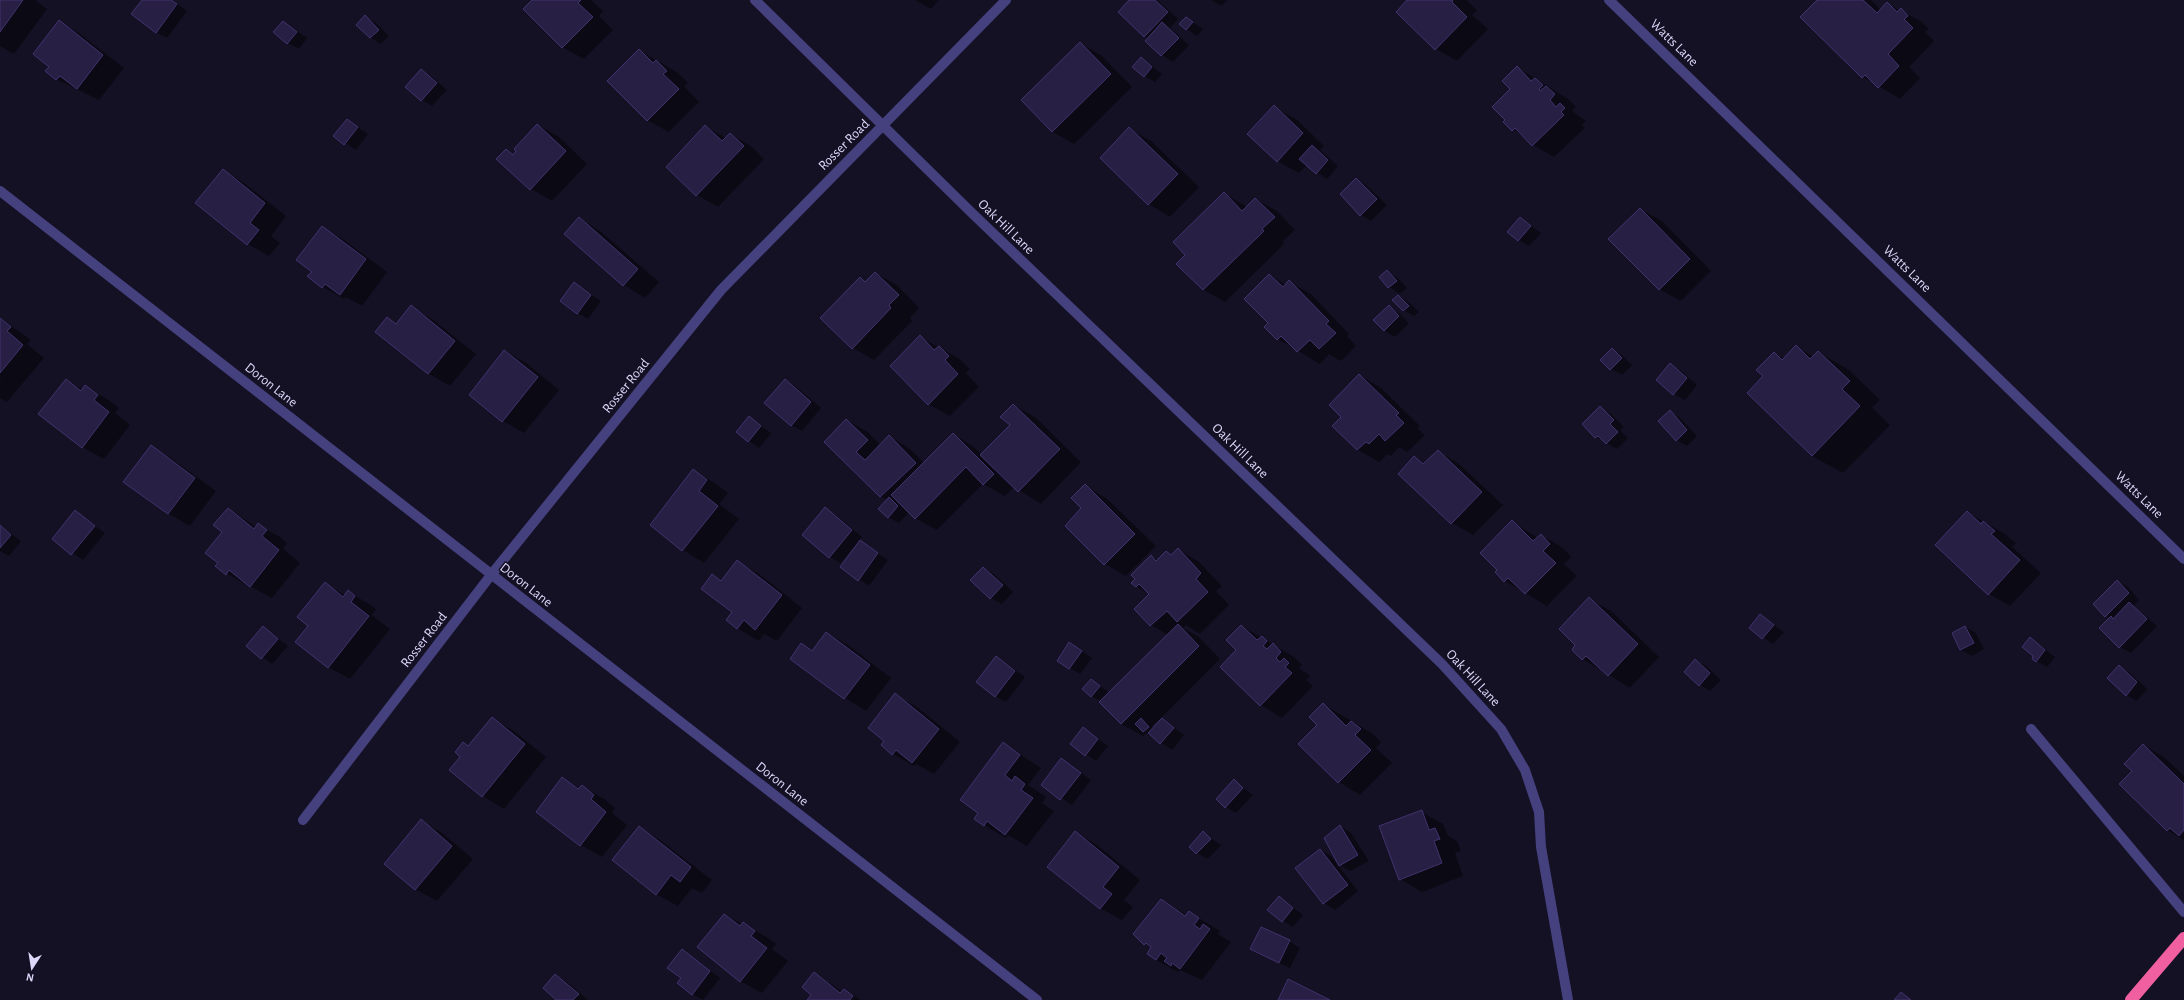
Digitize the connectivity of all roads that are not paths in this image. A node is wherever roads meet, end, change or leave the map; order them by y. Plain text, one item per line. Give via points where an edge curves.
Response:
1 (755, 0) edge
2 (1006, 0) edge
3 (1609, 0) edge
4 (883, 125) junction
5 (0, 190) edge
6 (2183, 557) edge
7 (490, 575) junction
8 (2031, 729) dead end
9 (303, 820) dead end
10 (2184, 912) edge
11 (2184, 938) edge
12 (1037, 1000) edge
13 (1568, 1000) edge
14 (2131, 1000) edge

1 - 4 street, Oak Hill Lane
2 - 4 street, Rosser Road
3 - 6 street, Watts Lane
4 - 7 street, Rosser Road via 721,290
4 - 13 street, Oak Hill Lane via 979,221 1442,664 1500,729 1526,770 1538,812 1541,847
5 - 7 street, Doron Lane
7 - 9 street, Rosser Road
7 - 12 street, Doron Lane
8 - 10 street
11 - 14 highway

